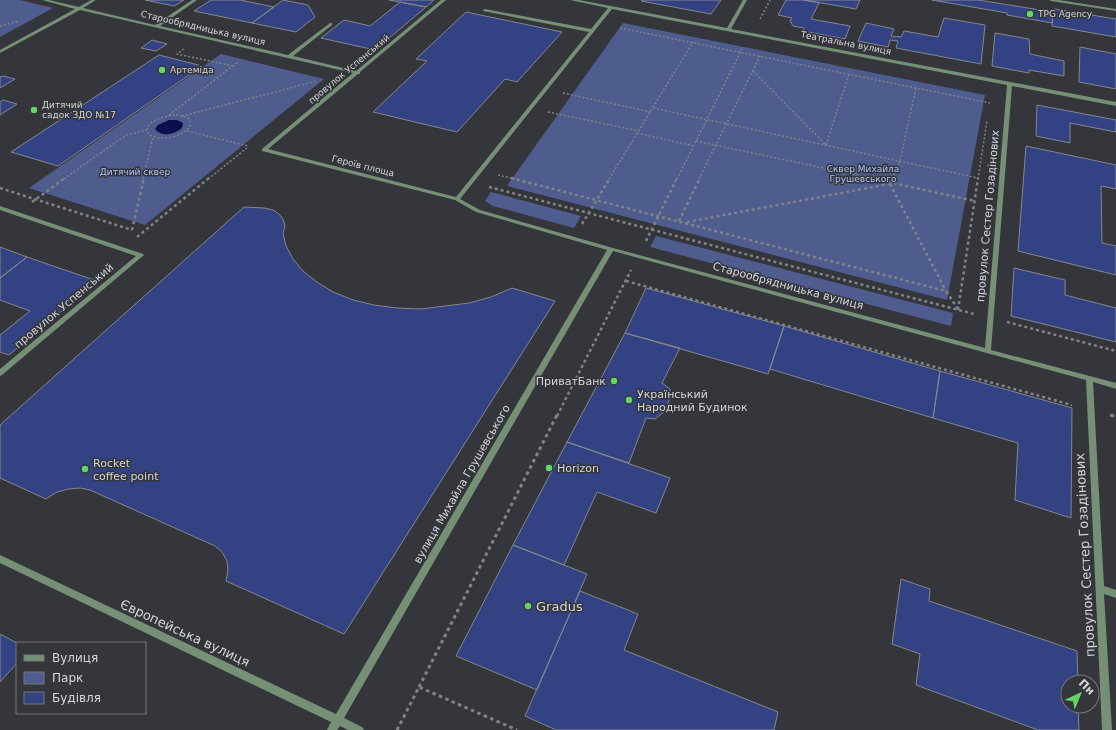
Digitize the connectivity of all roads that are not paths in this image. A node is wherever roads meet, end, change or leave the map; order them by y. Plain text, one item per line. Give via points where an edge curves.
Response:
1 (44, 0) edge
2 (94, 0) edge
3 (195, 0) edge
4 (444, 0) edge
5 (572, 0) edge
6 (746, 0) edge
7 (1052, 0) edge
8 (611, 7) junction
9 (79, 9) junction
10 (485, 10) dead end
11 (1116, 10) edge
12 (330, 24) dead end
13 (156, 26) junction
14 (729, 29) junction
15 (592, 31) junction
16 (0, 52) edge
17 (289, 57) junction
18 (358, 73) junction
19 (1010, 83) junction
20 (1116, 104) edge
21 (264, 150) joint
22 (457, 200) junction
23 (0, 208) edge
24 (611, 249) junction
25 (988, 350) junction
26 (0, 373) edge
27 (1089, 378) junction
28 (1116, 386) edge
29 (0, 559) edge
30 (1100, 589) junction
31 (1116, 594) edge
32 (338, 720) junction
33 (332, 730) edge
34 (359, 730) edge
35 (1107, 730) edge

1 - 9 street, Старообрядницька вулиця
2 - 9 street
3 - 13 street
4 - 18 street, провулок Успенський
5 - 8 street, Театральна вулиця
6 - 14 street
7 - 11 street
8 - 14 street, Театральна вулиця
8 - 15 street
9 - 13 street, Старообрядницька вулиця
9 - 16 street
10 - 15 street
12 - 17 street
13 - 17 street, Старообрядницька вулиця
14 - 19 street, Театральна вулиця
15 - 22 street
17 - 18 street, Старообрядницька вулиця
18 - 21 street, провулок Успенський
19 - 20 street, Театральна вулиця
19 - 25 street, провулок Сестер Гозадінових
21 - 22 street, Героїв площа
22 - 24 street, Старообрядницька вулиця via 478,211
23 - 26 street, провулок Успенський via 141,255
24 - 25 street, Старообрядницька вулиця
24 - 32 street, вулиця Михайла Грушевського
25 - 27 street, Старообрядницька вулиця
27 - 28 street, Старообрядницька вулиця
27 - 30 street, провулок Сестер Гозадінових
29 - 32 street, Європейська вулиця
30 - 31 street
30 - 35 street, провулок Сестер Гозадінових
32 - 33 street, вулиця Михайла Грушевського
32 - 34 street, Європейська вулиця

